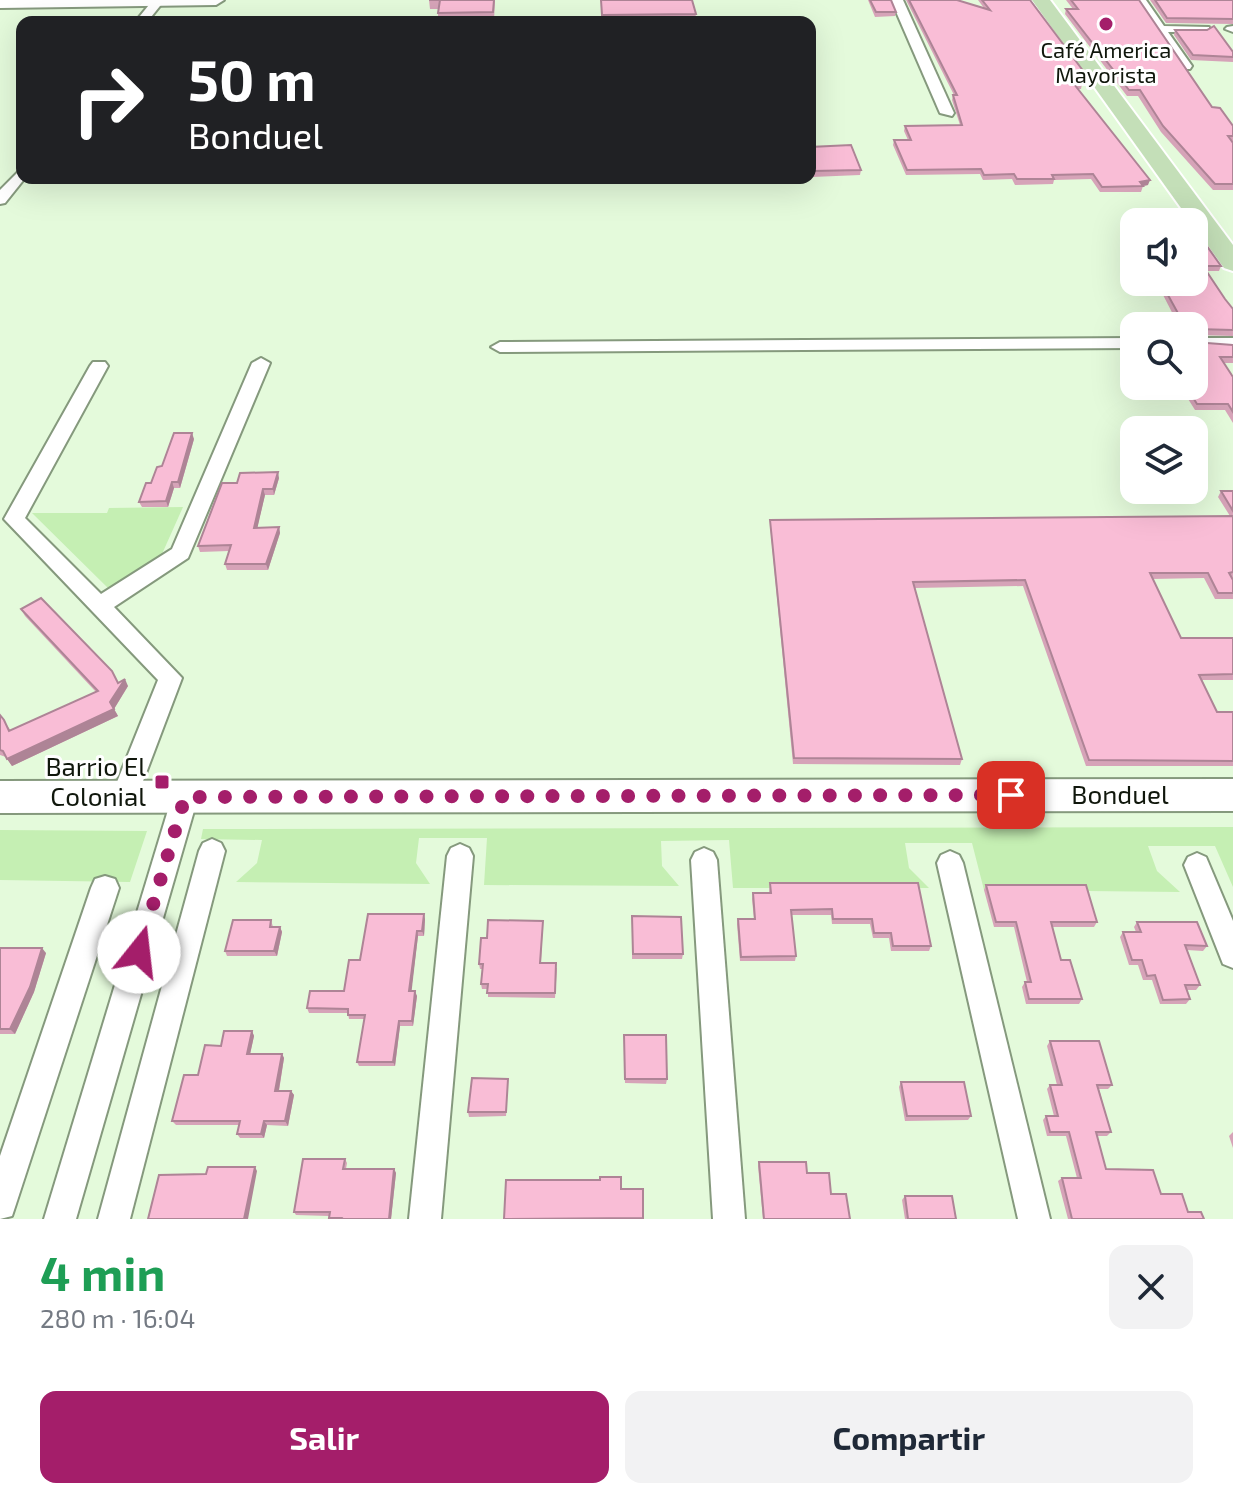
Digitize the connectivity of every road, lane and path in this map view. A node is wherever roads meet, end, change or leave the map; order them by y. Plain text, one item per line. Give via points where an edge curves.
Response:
1 (216, 0) edge
2 (897, 0) edge
3 (1041, 0) edge
4 (1140, 0) edge
5 (104, 1) edge
6 (158, 1) edge
7 (0, 3) edge
8 (1161, 29) junction
9 (1205, 29) edge
10 (1186, 66) edge
11 (947, 113) dead end
12 (16, 180) edge
13 (0, 200) edge
14 (1233, 263) edge
15 (1120, 343) edge
16 (1208, 343) edge
17 (1233, 343) edge
18 (500, 347) dead end
19 (261, 363) dead end
20 (99, 366) dead end
21 (99, 606) junction
22 (1233, 795) edge
23 (0, 797) edge
24 (124, 797) junction
25 (185, 797) junction
26 (212, 851) dead end
27 (460, 856) dead end
28 (704, 860) dead end
29 (950, 863) dead end
30 (1197, 865) dead end
31 (105, 888) dead end
32 (1233, 955) edge
33 (0, 1204) edge
34 (60, 1219) edge
35 (114, 1219) edge
36 (425, 1219) edge
37 (729, 1219) edge
38 (1034, 1219) edge

1 - 6 main road
2 - 11 street
3 - 14 main road
4 - 8 street
5 - 6 main road
5 - 7 main road
8 - 9 street
8 - 10 street
12 - 13 street
15 - 18 street
16 - 17 street
19 - 21 street via 181,553
20 - 21 street via 14,519
21 - 24 street via 170,678
22 - 25 main road, Bonduel
23 - 24 main road, Bonduel
24 - 25 main road, Bonduel
25 - 34 street
26 - 35 street
27 - 36 street
28 - 37 street
29 - 38 street
30 - 32 street
31 - 33 street

